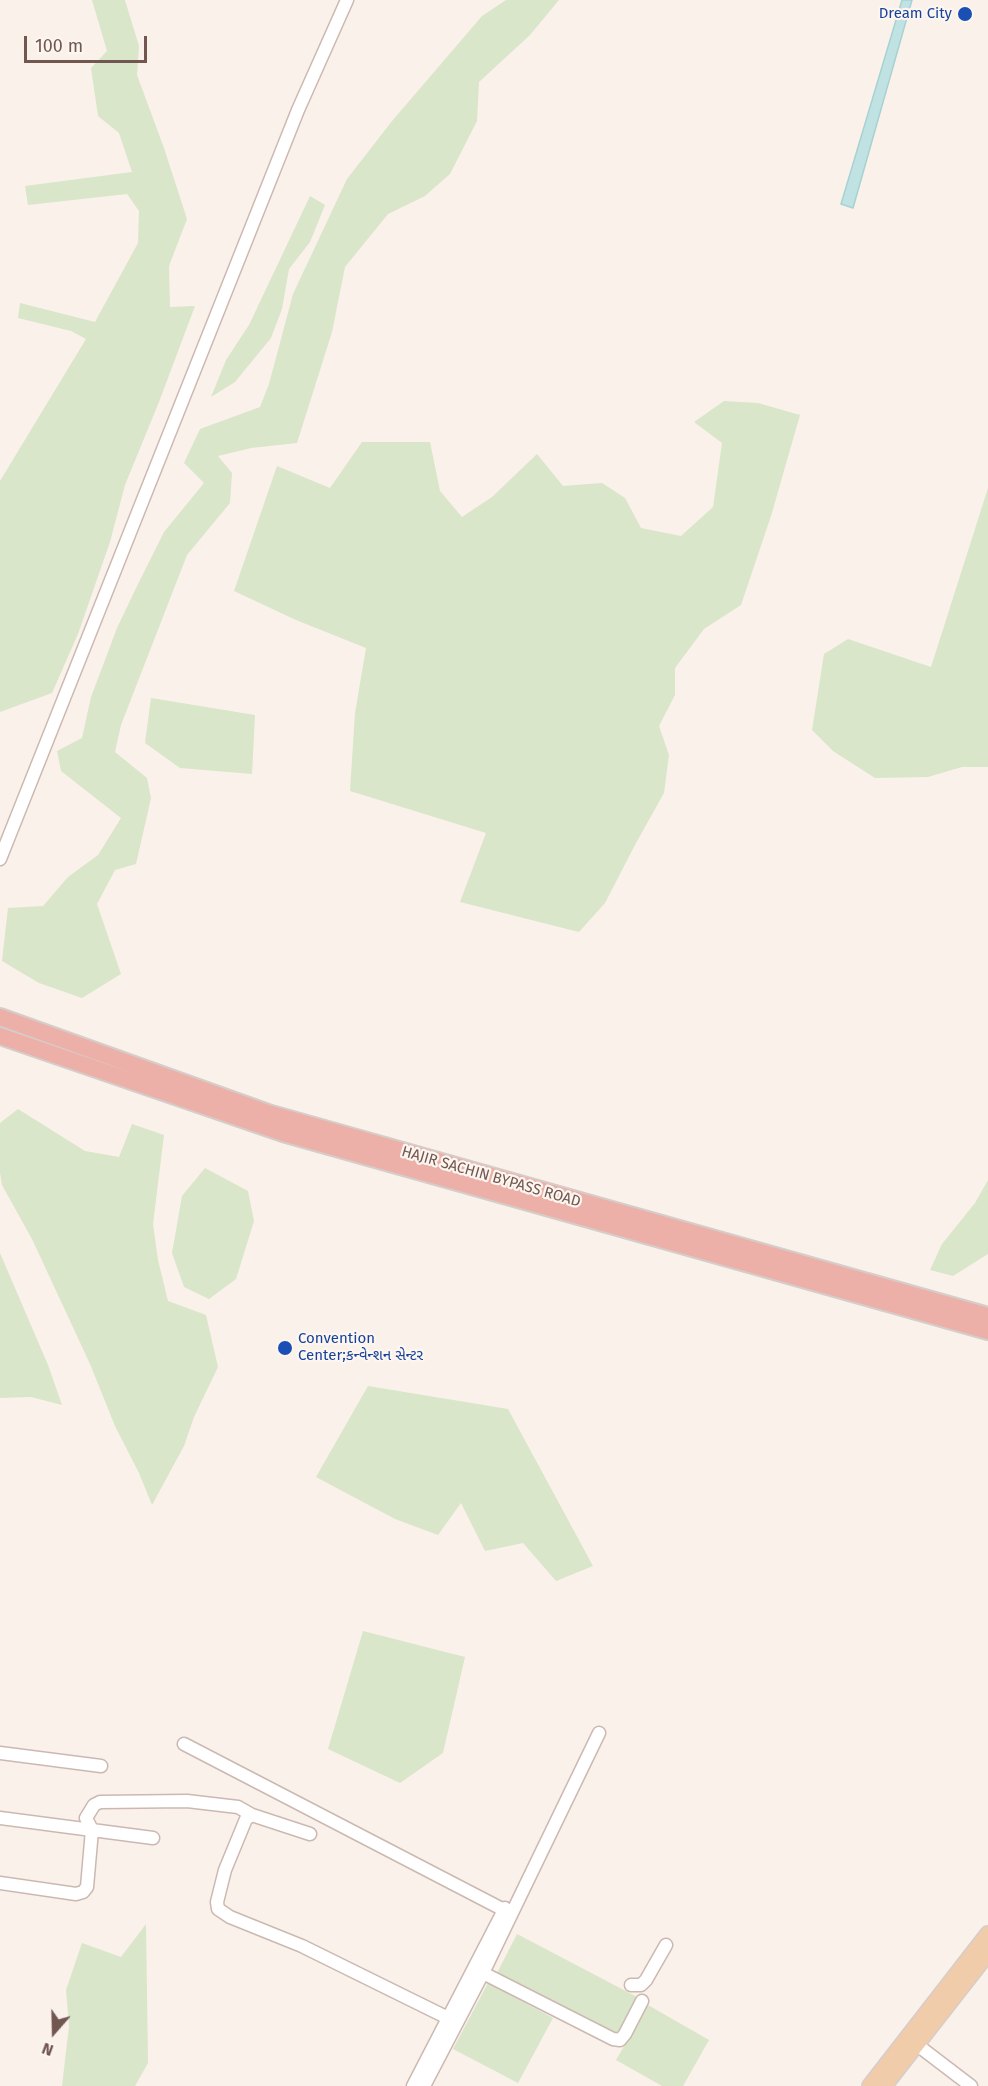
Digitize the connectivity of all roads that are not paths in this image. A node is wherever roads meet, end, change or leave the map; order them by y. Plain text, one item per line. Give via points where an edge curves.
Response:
1 (347, 0) edge
2 (0, 859) edge
3 (0, 1017) edge
4 (0, 1036) edge
5 (988, 1316) edge
6 (988, 1330) edge
7 (598, 1733) dead end
8 (184, 1744) dead end
9 (0, 1753) edge
10 (101, 1766) dead end
11 (252, 1815) junction
12 (0, 1818) edge
13 (92, 1830) junction
14 (310, 1833) dead end
15 (153, 1838) dead end
16 (0, 1882) edge
17 (517, 1886) dead end
18 (504, 1910) junction
19 (988, 1934) edge
20 (666, 1945) dead end
21 (987, 1956) edge
22 (483, 1973) junction
23 (631, 1985) dead end
24 (642, 2001) dead end
25 (448, 2018) junction
26 (916, 2044) junction
27 (413, 2086) edge
28 (424, 2086) edge
29 (870, 2086) edge
30 (884, 2086) edge
31 (971, 2086) edge

1 - 2 street via 298,110
3 - 5 highway, HAJIR SACHIN BYPASS ROAD via 268,1113
4 - 6 highway via 283,1133
7 - 22 street
8 - 18 street
9 - 10 street
11 - 13 street via 238,1806 108,1800 93,1804 86,1818
11 - 14 street
11 - 25 street via 246,1819 225,1870 218,1909
12 - 13 street
13 - 15 street
13 - 16 street via 87,1887 83,1892
17 - 18 street
18 - 25 street
19 - 29 main road
20 - 23 street via 641,1985
21 - 26 main road
22 - 24 street via 613,2039 620,2040 625,2034
22 - 28 street
25 - 27 street
26 - 30 main road
26 - 31 street

